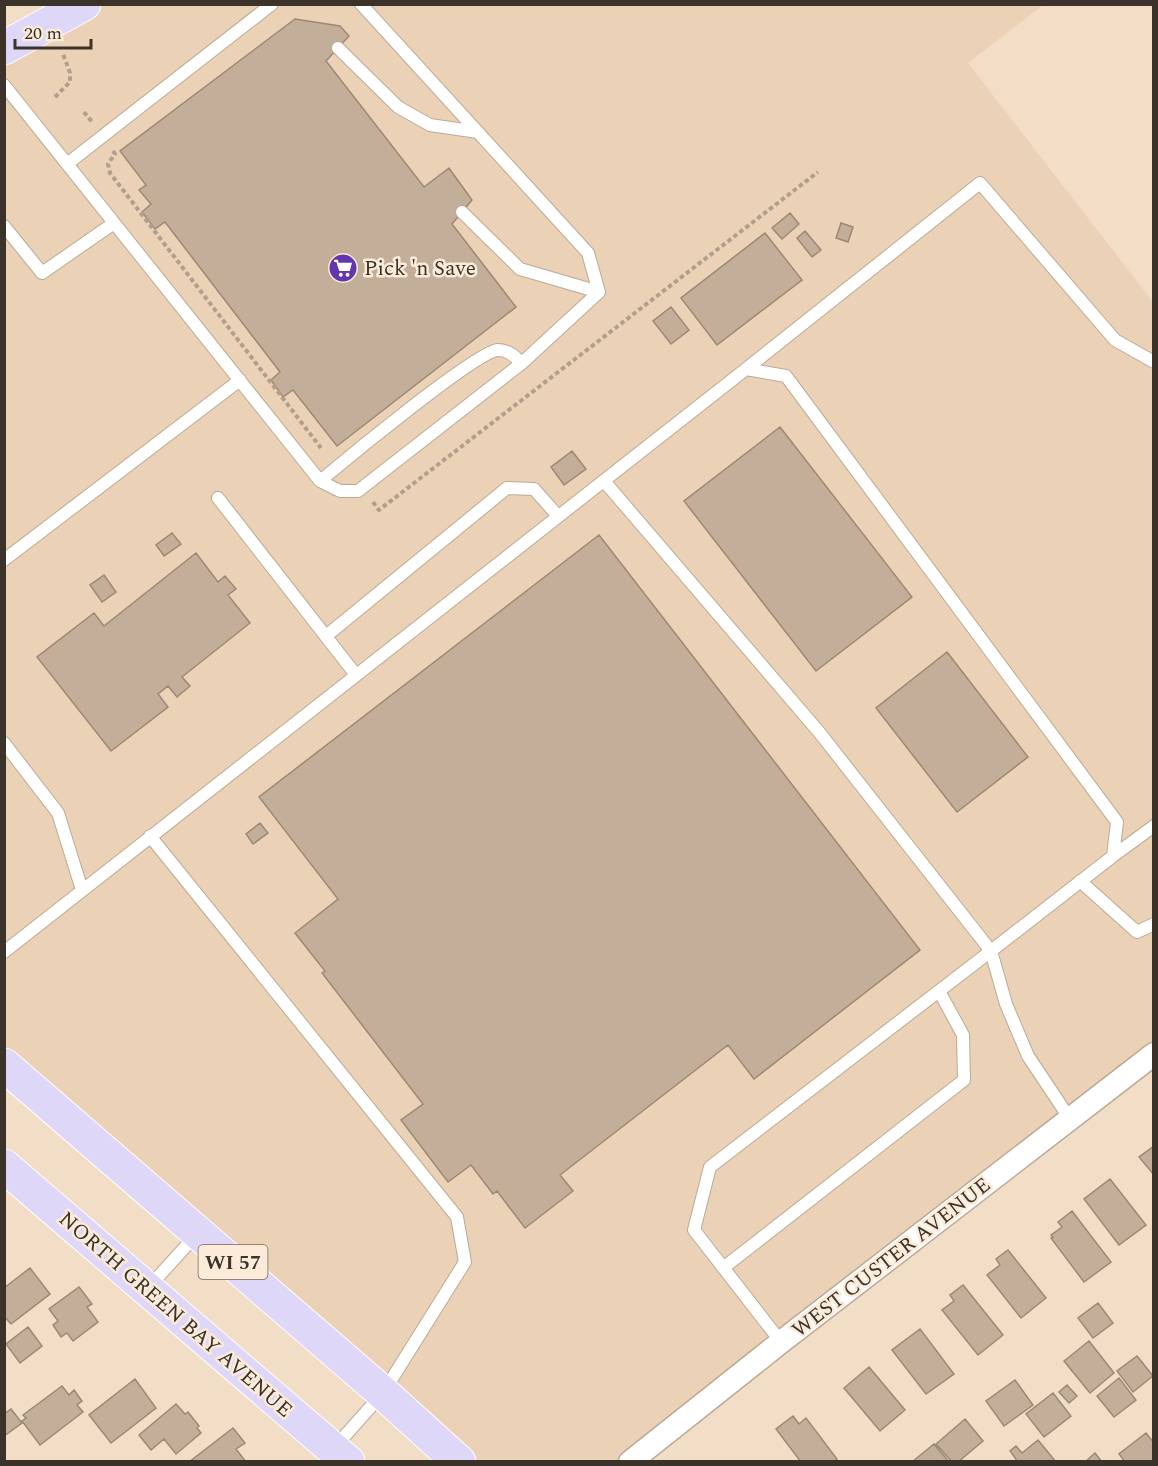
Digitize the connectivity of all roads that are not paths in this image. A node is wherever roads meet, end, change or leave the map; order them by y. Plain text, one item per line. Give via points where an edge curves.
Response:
1 (84, 4) edge
2 (272, 4) edge
3 (362, 4) edge
4 (4, 48) edge
5 (338, 48) dead end
6 (4, 85) edge
7 (478, 132) junction
8 (67, 164) junction
9 (462, 212) dead end
10 (114, 222) junction
11 (4, 226) edge
12 (599, 292) junction
13 (1154, 362) edge
14 (522, 363) junction
15 (746, 369) junction
16 (240, 380) junction
17 (320, 481) junction
18 (603, 481) junction
19 (218, 498) dead end
20 (558, 516) junction
21 (4, 560) edge
22 (326, 636) junction
23 (356, 675) junction
24 (4, 743) edge
25 (1154, 826) edge
26 (150, 836) junction
27 (1113, 856) junction
28 (1080, 881) junction
29 (82, 890) junction
30 (1154, 924) edge
31 (991, 951) junction
32 (4, 952) edge
33 (939, 991) junction
34 (1154, 1054) edge
35 (5, 1066) edge
36 (1070, 1119) junction
37 (4, 1166) edge
38 (198, 1233) junction
39 (723, 1268) junction
40 (147, 1289) junction
41 (781, 1342) junction
42 (383, 1393) junction
43 (340, 1455) edge
44 (459, 1461) edge
45 (630, 1461) edge

1 - 4 main road
2 - 8 lane
3 - 7 lane
5 - 7 lane via 398,107 430,125
6 - 8 lane
7 - 12 lane via 588,253
8 - 10 lane
9 - 12 lane via 520,269
10 - 11 lane via 42,273
10 - 16 lane
12 - 14 lane
13 - 15 lane via 1115,340 980,183
14 - 17 lane via 358,491 340,491
14 - 17 lane via 511,353 497,350 469,364
15 - 18 lane
15 - 27 lane via 786,376 1117,822
16 - 17 lane
16 - 21 lane
18 - 20 lane
18 - 31 lane via 819,732
19 - 22 lane
20 - 22 lane via 534,489 507,488
20 - 23 lane
22 - 23 lane
23 - 26 lane
24 - 29 lane via 58,813
25 - 27 lane
26 - 29 lane
26 - 42 lane via 457,1217 465,1262
27 - 28 lane
28 - 30 lane via 1137,932
28 - 31 lane
29 - 32 lane
31 - 33 lane
31 - 36 lane via 1006,1004 1028,1056
33 - 39 lane via 963,1035 964,1080
33 - 39 lane via 710,1167 694,1230
34 - 36 street, WEST CUSTER AVENUE
35 - 38 main road, WI 57
36 - 41 street, WEST CUSTER AVENUE
37 - 40 main road, NORTH GREEN BAY AVENUE
38 - 40 lane
38 - 42 main road, WI 57
39 - 41 lane
40 - 43 main road, NORTH GREEN BAY AVENUE
41 - 45 street, WEST CUSTER AVENUE
42 - 43 lane
42 - 44 main road, WI 57

